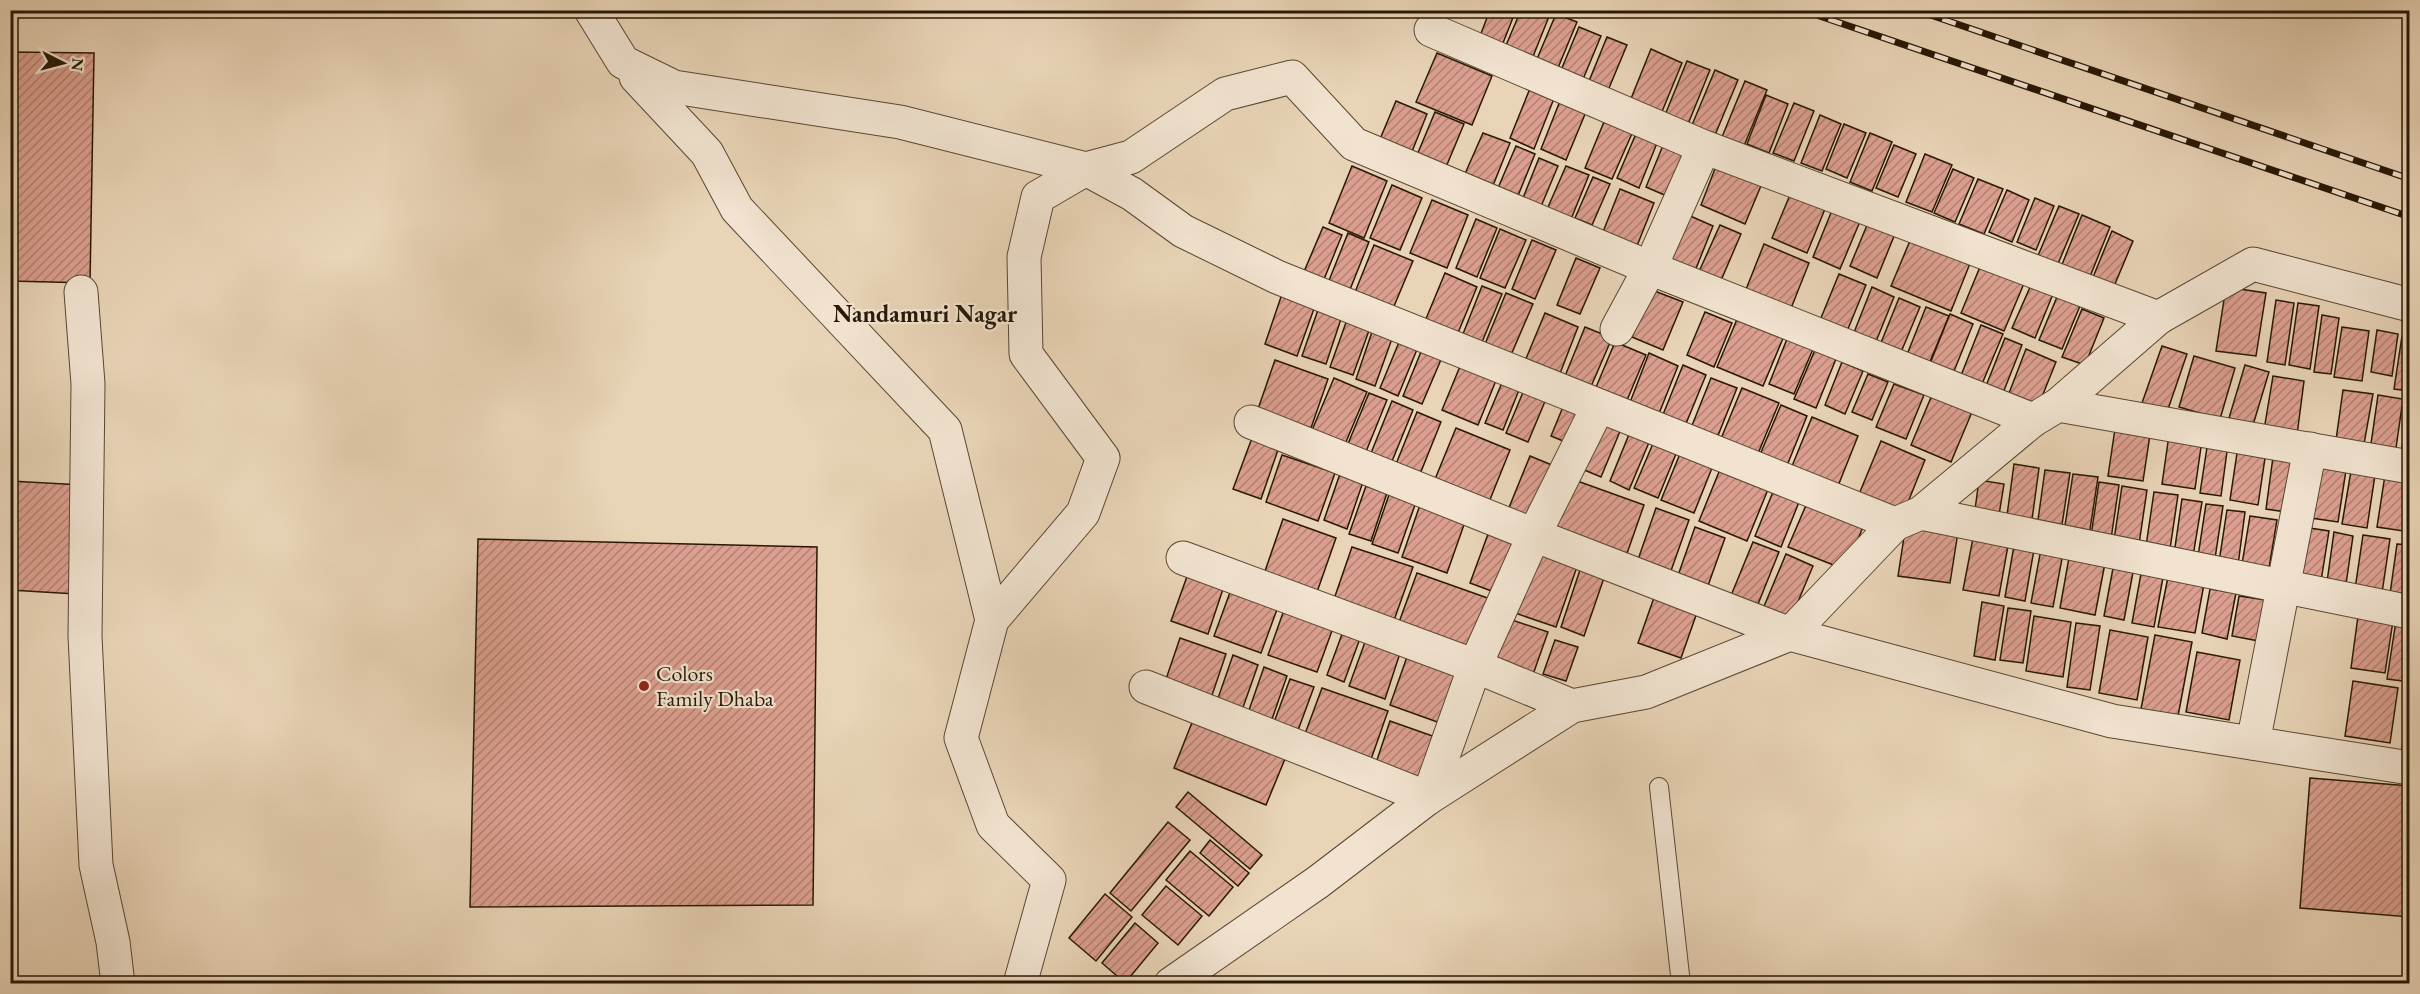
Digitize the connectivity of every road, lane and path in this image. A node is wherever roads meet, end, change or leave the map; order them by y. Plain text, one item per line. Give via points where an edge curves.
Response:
1 (591, 10) edge
2 (1431, 30) dead end
3 (623, 62) junction
4 (1704, 147) junction
5 (1086, 169) junction
6 (1650, 268) junction
7 (81, 291) dead end
8 (2409, 305) edge
9 (2158, 318) junction
10 (1617, 329) dead end
11 (1598, 407) junction
12 (2045, 412) junction
13 (1251, 422) dead end
14 (2310, 449) junction
15 (2409, 467) edge
16 (1908, 518) junction
17 (1534, 535) junction
18 (1184, 558) dead end
19 (2283, 586) junction
20 (2409, 612) edge
21 (992, 620) junction
22 (1790, 634) junction
23 (1475, 666) junction
24 (1146, 687) dead end
25 (1572, 706) junction
26 (2253, 743) junction
27 (2409, 768) edge
28 (1659, 787) dead end
29 (1428, 798) junction
30 (118, 984) edge
31 (1020, 984) edge
32 (1171, 984) edge
33 (1681, 984) edge

1 - 3 street
2 - 4 street
3 - 5 street via 674,87 900,122
3 - 21 street via 707,153 737,209 945,430
4 - 6 street
4 - 9 street
5 - 6 street via 1131,157 1225,94 1292,77 1354,144
5 - 11 street via 1132,194 1183,231 1277,277
5 - 21 street via 1038,197 1024,257 1026,354 1103,458 1083,513
6 - 10 street
6 - 12 street
7 - 30 street via 88,384 85,636 96,865
8 - 9 street via 2253,264
9 - 12 street
11 - 16 street
11 - 17 street
12 - 14 street
12 - 16 street
13 - 17 street
14 - 15 street
14 - 19 street
16 - 19 street
16 - 22 street
17 - 22 street
17 - 23 street
18 - 23 street
19 - 20 street
19 - 26 street
21 - 31 street via 961,738 993,825 1049,880
22 - 25 street via 1646,692
22 - 26 street via 2112,722
23 - 25 street
23 - 29 street
24 - 29 street
25 - 29 street
26 - 27 street
28 - 33 lane
29 - 32 street via 1318,882

